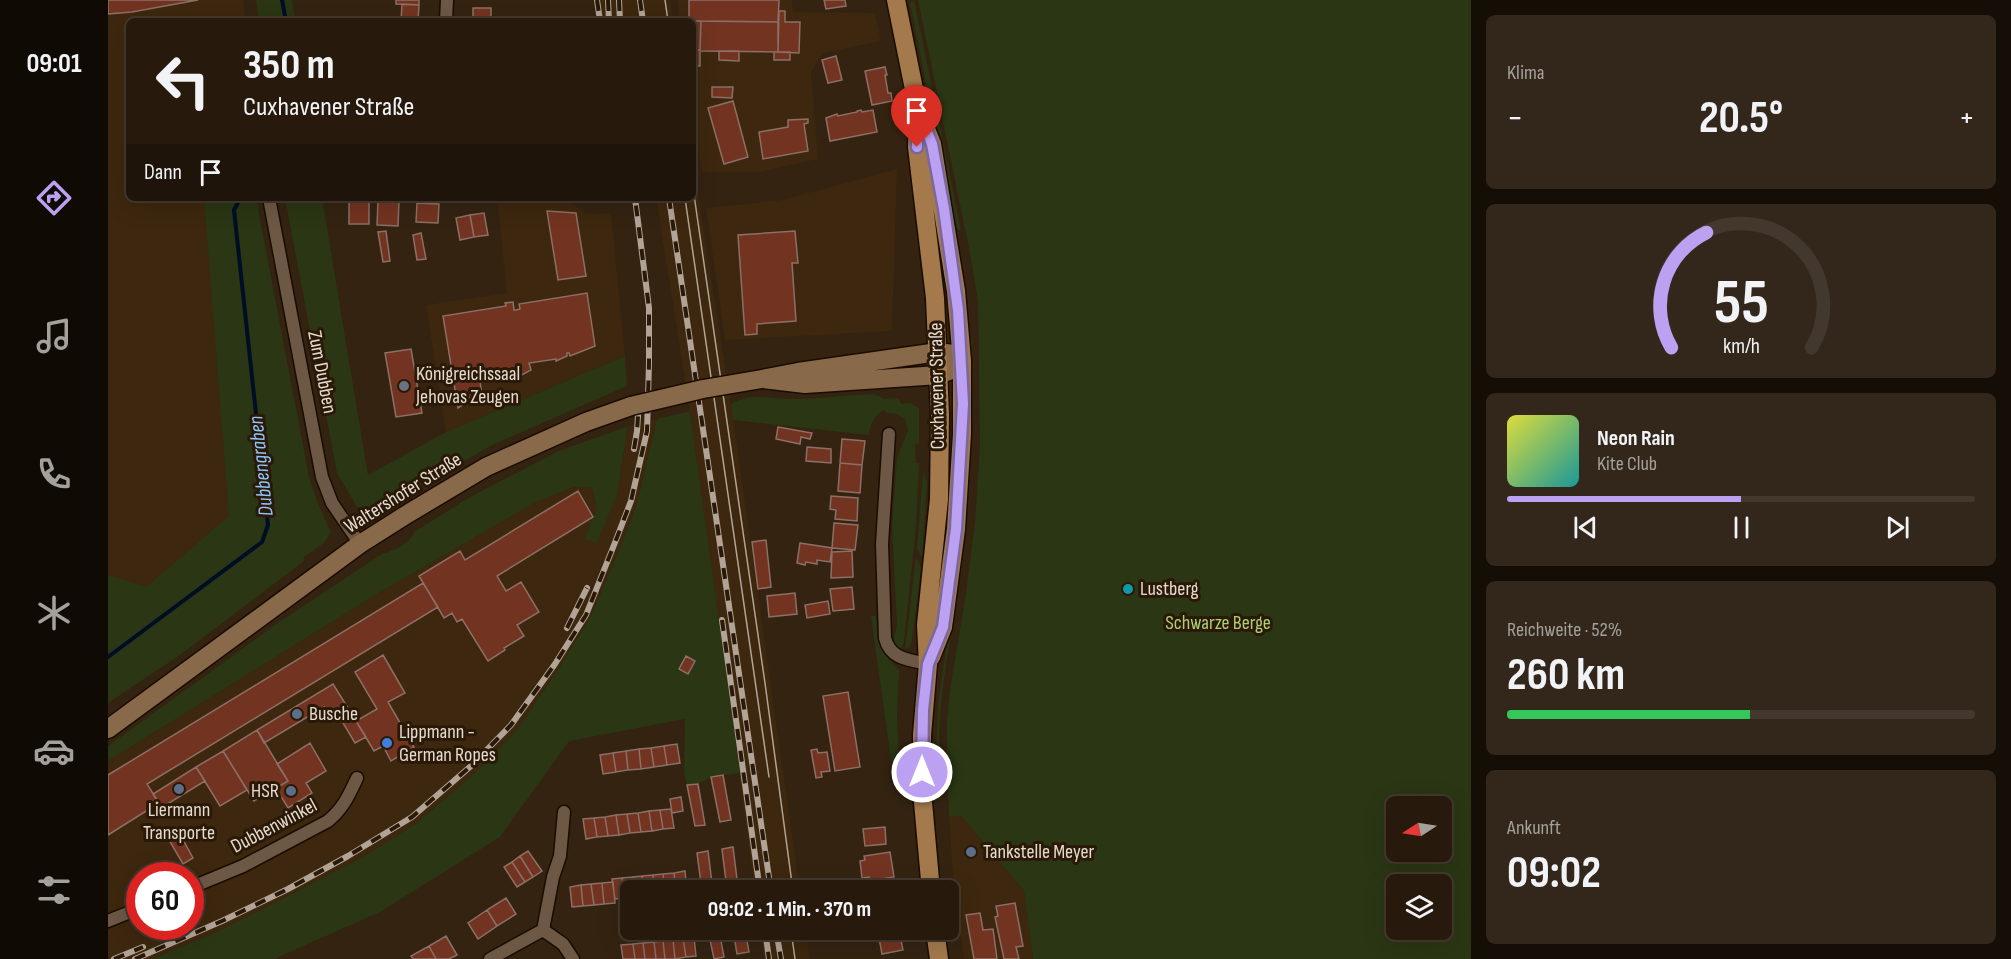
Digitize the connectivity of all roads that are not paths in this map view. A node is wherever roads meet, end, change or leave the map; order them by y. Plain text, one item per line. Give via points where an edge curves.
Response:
1 (447, 0) edge
2 (896, 0) edge
3 (446, 18) edge
4 (918, 109) junction
5 (270, 201) edge
6 (938, 352) junction
7 (962, 361) junction
8 (939, 375) junction
9 (762, 379) junction
10 (889, 434) dead end
11 (360, 544) junction
12 (928, 664) junction
13 (108, 729) edge
14 (357, 778) dead end
15 (564, 813) dead end
16 (930, 880) edge
17 (204, 882) edge
18 (126, 914) edge
19 (108, 921) edge
20 (543, 930) junction
21 (936, 940) edge
22 (490, 959) edge
23 (573, 959) edge
24 (939, 959) edge

1 - 3 street
2 - 4 main road, Cuxhavener Straße
4 - 6 main road, Cuxhavener Straße via 917,147
4 - 7 main road, Cuxhavener Straße via 932,144 956,291
5 - 11 street, Zum Dubben via 322,477 332,503
6 - 7 main road via 953,354
6 - 8 main road, Cuxhavener Straße
6 - 9 main road, Waltershofer Straße
7 - 8 main road
7 - 12 main road, Cuxhavener Straße via 956,529 943,627
8 - 9 main road, Waltershofer Straße via 805,384
8 - 12 main road, Cuxhavener Straße via 939,499 926,625
9 - 11 main road, Waltershofer Straße, bridge via 703,388 631,406 578,425 486,467
10 - 12 street via 882,544 885,638 897,656
11 - 13 main road, Waltershofer Straße
12 - 16 main road, Cuxhavener Straße via 922,772
14 - 17 street, Dubbenwinkel via 347,800 328,821
15 - 20 street via 560,856
18 - 19 street
20 - 22 street
20 - 23 street via 562,944
21 - 24 main road

